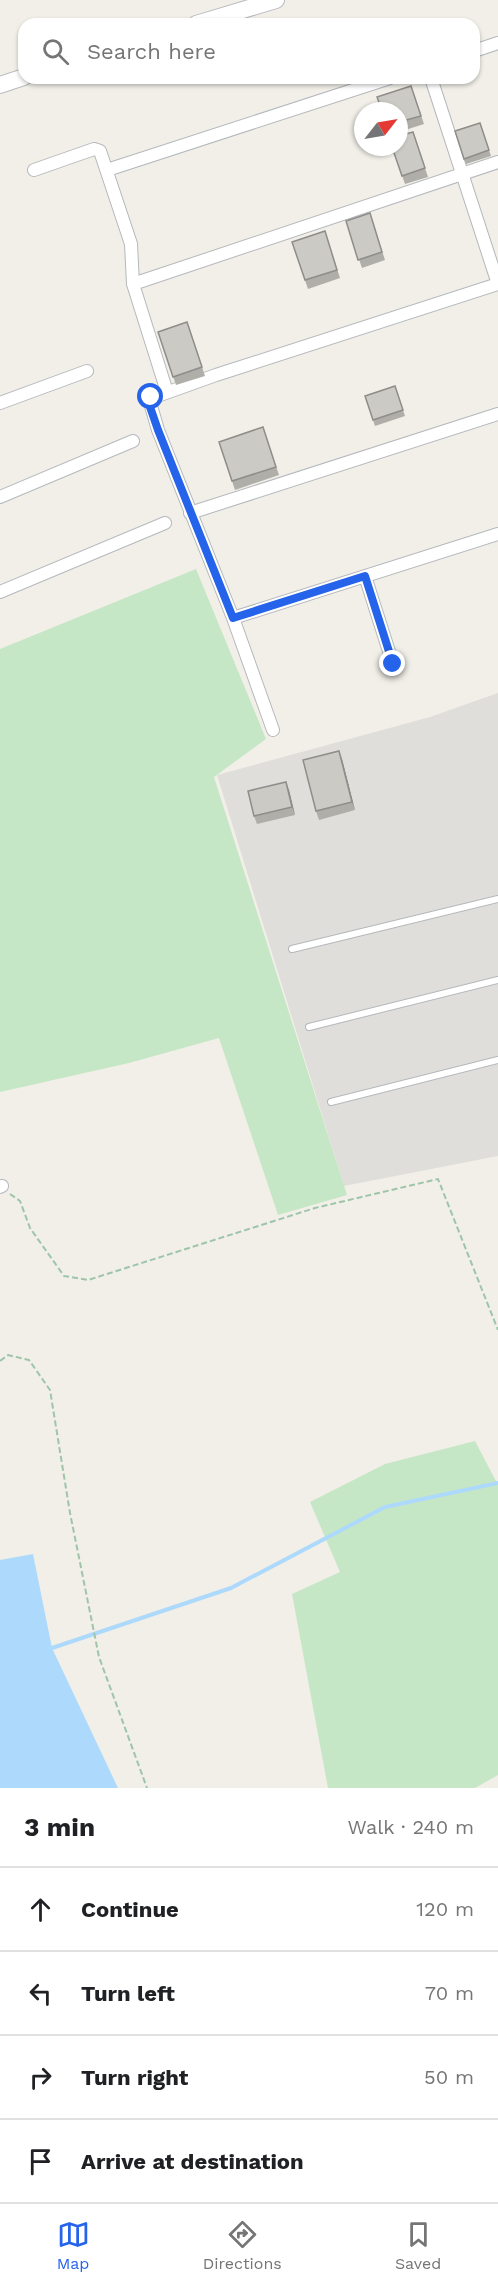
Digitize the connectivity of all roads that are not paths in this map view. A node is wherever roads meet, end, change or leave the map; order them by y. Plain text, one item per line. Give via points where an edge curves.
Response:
1 (276, 0) edge
2 (215, 18) edge
3 (498, 43) edge
4 (480, 49) edge
5 (18, 79) edge
6 (371, 84) edge
7 (433, 84) edge
8 (0, 85) edge
9 (498, 162) edge
10 (34, 170) dead end
11 (106, 170) junction
12 (463, 173) junction
13 (133, 284) junction
14 (498, 284) edge
15 (87, 371) dead end
16 (167, 392) junction
17 (0, 403) edge
18 (498, 414) edge
19 (133, 441) dead end
20 (0, 497) edge
21 (190, 513) junction
22 (165, 523) dead end
23 (498, 534) edge
24 (365, 576) junction
25 (0, 592) edge
26 (233, 618) junction
27 (393, 664) dead end
28 (273, 730) dead end
29 (498, 899) edge
30 (292, 949) dead end
31 (498, 980) edge
32 (309, 1027) dead end
33 (498, 1060) edge
34 (331, 1101) dead end

1 - 2 street
3 - 4 street
5 - 8 street
6 - 11 street
7 - 12 street
9 - 12 street
10 - 11 street via 97,149
11 - 13 street via 131,243
12 - 13 street
12 - 14 street
13 - 16 street
14 - 16 street
15 - 17 street
16 - 21 street via 151,397 149,404
18 - 21 street
19 - 20 street
21 - 26 street
22 - 25 street
23 - 24 street
24 - 26 street
24 - 27 street
26 - 28 street
29 - 30 lane
31 - 32 lane
33 - 34 lane

